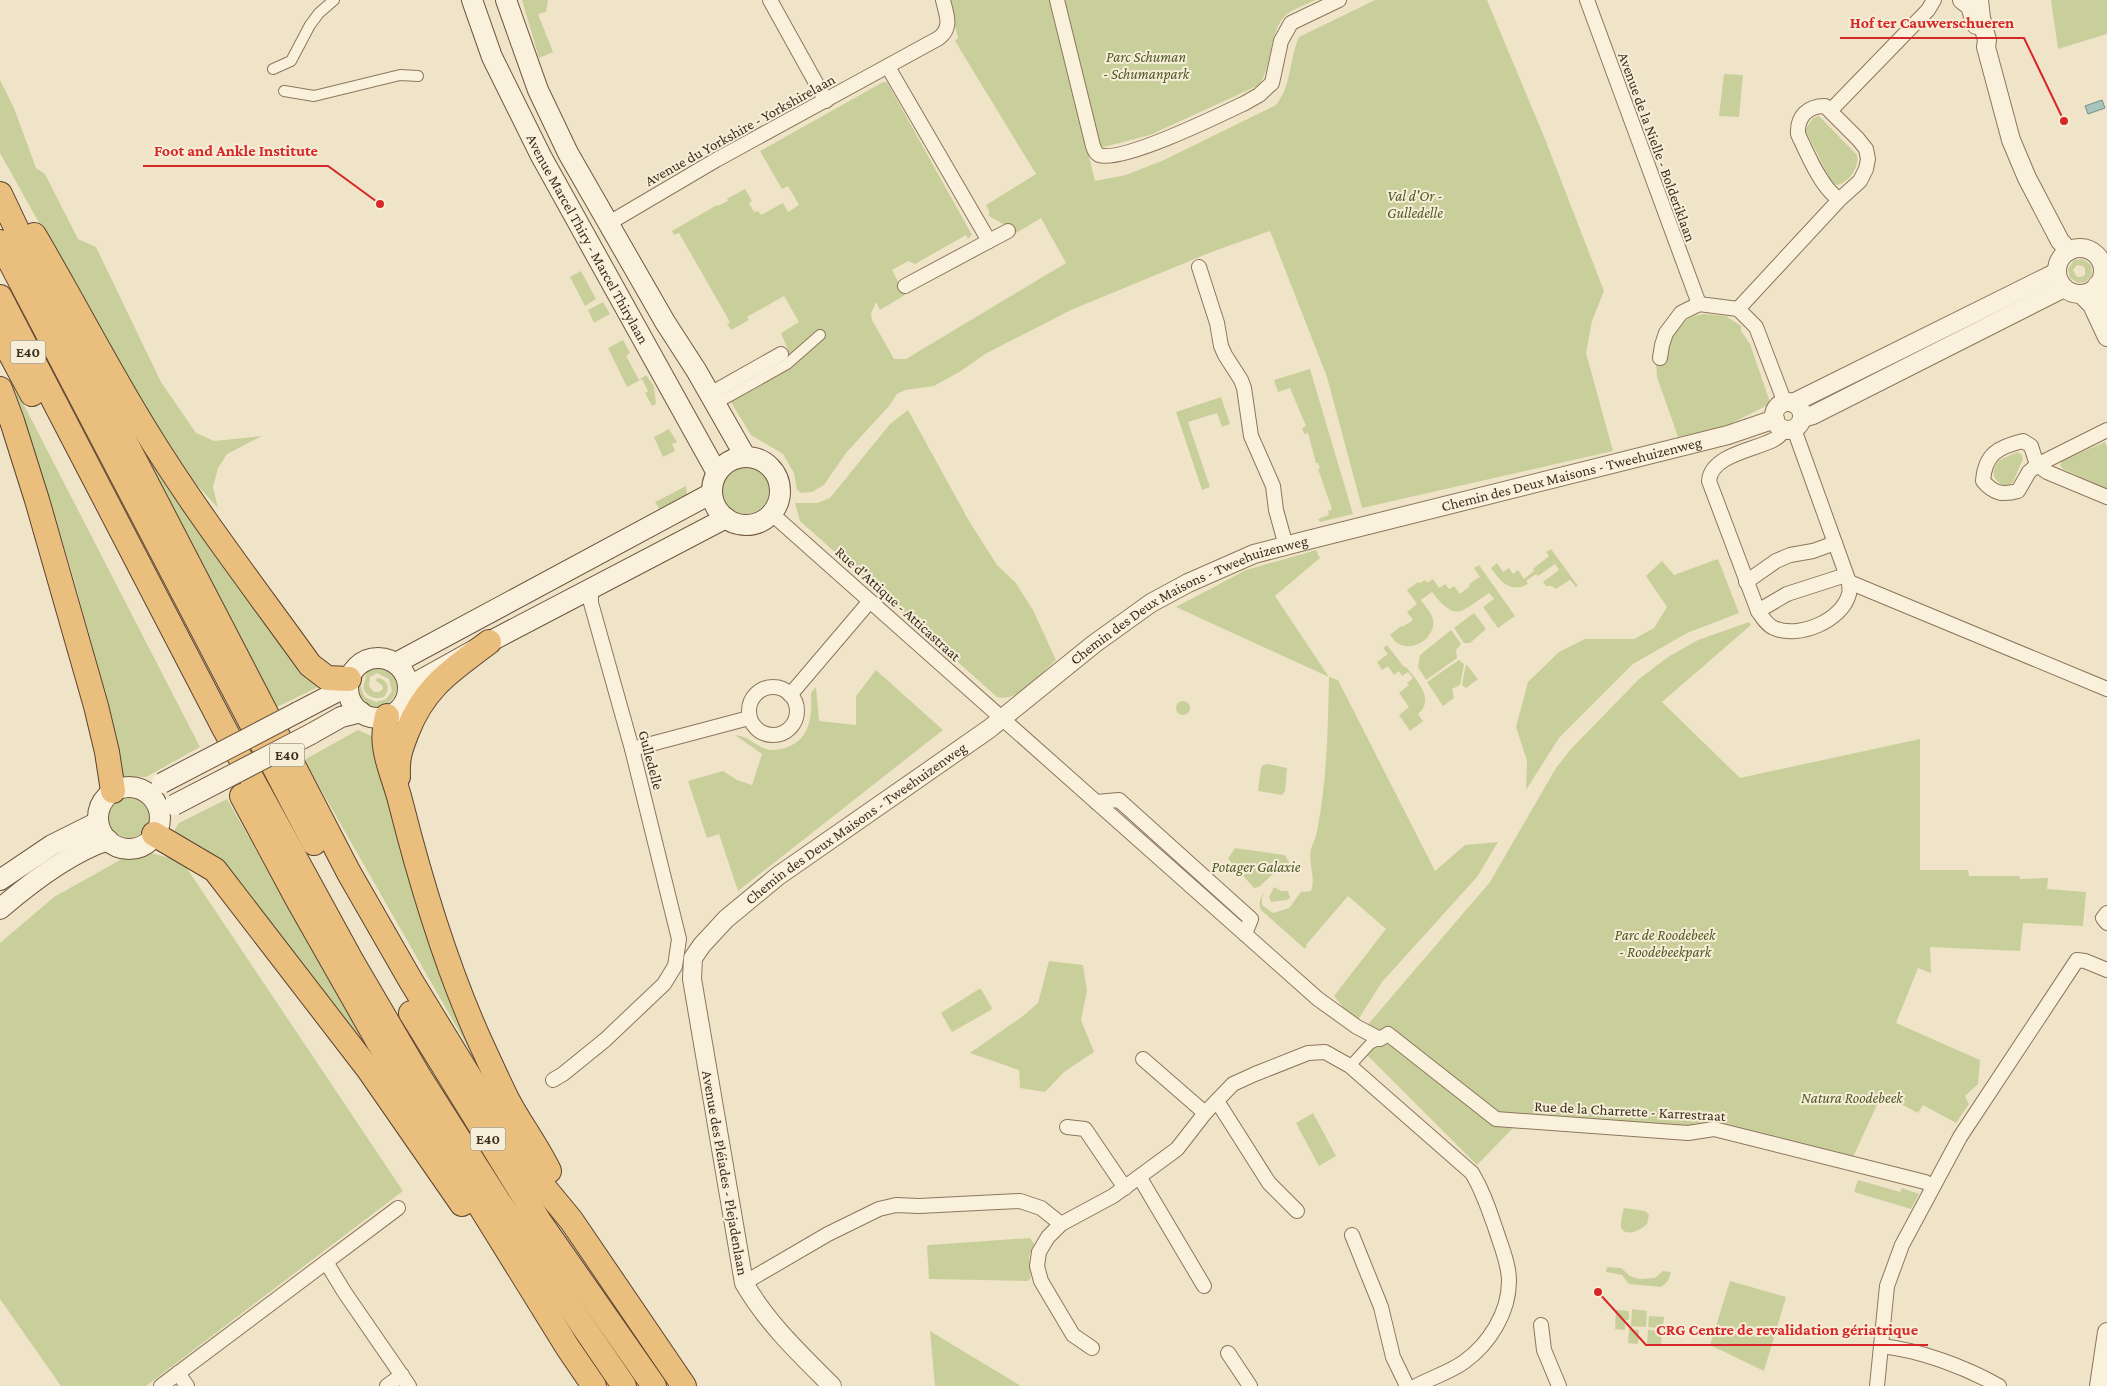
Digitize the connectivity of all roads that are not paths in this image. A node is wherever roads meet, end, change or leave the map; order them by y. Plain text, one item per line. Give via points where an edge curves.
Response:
1 (334, 0) edge
2 (472, 0) edge
3 (506, 0) edge
4 (770, 0) edge
5 (943, 0) edge
6 (1057, 0) edge
7 (1339, 0) edge
8 (1587, 0) edge
9 (1934, 0) edge
10 (1962, 0) edge
11 (1979, 0) edge
12 (1986, 47) junction
13 (888, 67) junction
14 (273, 70) dead end
15 (418, 76) dead end
16 (284, 91) dead end
17 (826, 101) junction
18 (1831, 110) junction
19 (0, 183) edge
20 (0, 194) edge
21 (1840, 199) junction
22 (609, 223) junction
23 (1008, 231) dead end
24 (989, 240) junction
25 (0, 242) edge
26 (2069, 251) junction
27 (2101, 251) edge
28 (1200, 267) dead end
29 (2102, 274) edge
30 (2060, 280) junction
31 (905, 286) dead end
32 (2081, 294) junction
33 (0, 298) edge
34 (1698, 304) junction
35 (2107, 307) edge
36 (1738, 309) junction
37 (0, 334) edge
38 (820, 335) dead end
39 (2107, 337) edge
40 (781, 354) dead end
41 (1660, 358) dead end
42 (0, 389) edge
43 (715, 397) junction
44 (1789, 417) junction
45 (2107, 430) edge
46 (746, 456) junction
47 (717, 473) junction
48 (712, 493) junction
49 (2107, 497) edge
50 (772, 514) junction
51 (726, 518) junction
52 (1835, 543) junction
53 (1286, 546) junction
54 (1847, 579) junction
55 (1746, 582) junction
56 (591, 589) junction
57 (870, 601) junction
58 (1758, 610) junction
59 (489, 642) junction
60 (396, 664) junction
61 (349, 683) junction
62 (408, 687) junction
63 (2107, 689) edge
64 (790, 695) junction
65 (361, 712) junction
66 (387, 716) junction
67 (749, 718) junction
68 (1002, 718) junction
69 (632, 749) junction
70 (113, 791) junction
71 (144, 791) junction
72 (399, 794) junction
73 (1096, 802) joint
74 (162, 817) junction
75 (98, 822) junction
76 (108, 840) junction
77 (0, 880) edge
78 (0, 909) edge
79 (693, 958) joint
80 (2107, 970) edge
81 (1380, 1039) junction
82 (1143, 1059) dead end
83 (1350, 1066) junction
84 (552, 1080) dead end
85 (1217, 1101) junction
86 (1205, 1113) junction
87 (1067, 1127) dead end
88 (1140, 1178) junction
89 (1932, 1186) junction
90 (1126, 1188) junction
91 (398, 1208) dead end
92 (1298, 1211) dead end
93 (571, 1220) junction
94 (1061, 1224) junction
95 (1352, 1235) dead end
96 (326, 1262) junction
97 (744, 1283) junction
98 (1204, 1286) dead end
99 (1541, 1325) dead end
100 (2107, 1332) edge
101 (1881, 1346) junction
102 (568, 1348) junction
103 (1092, 1348) dead end
104 (1228, 1353) dead end
105 (178, 1373) junction
106 (405, 1380) edge
107 (1434, 1382) edge
108 (161, 1386) edge
109 (187, 1386) edge
110 (387, 1386) edge
111 (594, 1386) edge
112 (624, 1386) edge
113 (654, 1386) edge
114 (684, 1386) edge
115 (832, 1386) edge
116 (1250, 1386) edge
117 (1407, 1386) edge
118 (1416, 1386) edge
119 (1559, 1386) edge
120 (1876, 1386) edge
121 (1999, 1386) edge
122 (2099, 1386) edge

1 - 14 street via 310,25 291,61
2 - 47 main road, Avenue Marcel Thiry - Marcel Thirylaan via 492,58 541,156
3 - 22 main road, Avenue Marcel Thiry - Marcel Thirylaan via 546,108
4 - 17 street
5 - 13 street, Avenue du Yorkshire - Yorkshirelaan via 948,23 944,34
6 - 7 street via 1093,146 1100,155 1112,155 1153,144 1259,95 1272,83 1281,41 1292,22
8 - 34 street, Avenue de la Nielle - Bolderiklaan
9 - 18 street
10 - 12 street via 1970,6
11 - 12 street
12 - 26 street via 2027,178 2060,241
13 - 17 street, Avenue du Yorkshire - Yorkshirelaan
13 - 24 street
15 - 16 street via 400,75 314,96
17 - 22 street, Avenue du Yorkshire - Yorkshirelaan
18 - 21 street via 1858,138 1868,159 1860,181
18 - 21 street via 1825,106 1808,108 1798,126 1798,134 1823,182 1833,196
19 - 61 highway via 65,286 144,428 182,488 310,665 328,678
20 - 93 highway, E40 via 40,279 349,873 474,1084 533,1174
21 - 36 street
22 - 43 main road, Avenue Marcel Thiry - Marcel Thirylaan via 665,322
23 - 24 street
24 - 31 street
25 - 113 highway, E40 via 340,891 460,1095 539,1221
26 - 27 street
26 - 30 street via 2061,258
27 - 29 street
28 - 53 street via 1224,355 1244,388 1251,436 1273,486
29 - 32 street via 2090,291
29 - 35 street
30 - 32 street via 2072,292
30 - 44 street, Chemin des Deux Maisons - Tweehuizenweg via 1813,415
32 - 39 street via 2092,305
33 - 112 highway, E40 via 224,728 351,960 420,1078 498,1201
34 - 36 street
34 - 41 street via 1680,313 1672,322
36 - 44 street via 1756,327
37 - 102 highway, E40 via 299,902 379,1043
38 - 43 street via 787,364
40 - 43 street
42 - 70 highway via 37,500 96,706
43 - 46 main road, Avenue Marcel Thiry - Marcel Thirylaan
44 - 52 street
44 - 53 street, Chemin des Deux Maisons - Tweehuizenweg
44 - 55 street via 1773,441 1721,461 1709,475
45 - 49 street via 2037,465
46 - 47 main road via 729,461
46 - 50 main road via 760,459 776,474 780,496
47 - 48 main road
48 - 51 main road via 717,508
48 - 60 main road
50 - 51 main road via 760,522 746,525
50 - 57 street, Rue d'Attique - Atticastraat
51 - 56 main road
52 - 54 street
52 - 55 street via 1776,561
53 - 68 street, Chemin des Deux Maisons - Tweehuizenweg via 1223,566 1151,603
54 - 58 street via 1787,594
54 - 58 street via 1849,594 1839,610 1813,628 1787,632 1772,627
54 - 63 street
55 - 58 street
56 - 59 main road
56 - 69 street, Gulledelle via 591,603
57 - 64 street
57 - 68 street, Rue d'Attique - Atticastraat
59 - 62 main road
59 - 72 highway via 442,678 423,700 398,758
60 - 61 main road via 387,659 367,660 359,665
60 - 62 main road via 404,673
61 - 65 main road via 351,701
61 - 71 main road, bridge
62 - 66 main road via 402,705
64 - 67 street via 777,688 762,689 752,697
64 - 67 street via 796,704 796,716 785,733 775,736 762,733 756,730
65 - 66 main road via 378,718
65 - 74 main road, bridge via 340,717
66 - 72 highway via 384,744 391,778
67 - 69 street
68 - 73 street, Rue d'Attique - Atticastraat
68 - 79 street, Chemin des Deux Maisons - Tweehuizenweg via 778,876 726,918
69 - 84 street, Gulledelle via 679,938 675,966 664,984 605,1040
70 - 71 main road via 129,787
70 - 75 main road via 101,804
71 - 74 main road
72 - 93 highway via 438,934 482,1046 507,1099 547,1167
73 - 81 street, Rue de la Charrette - Karrestraat via 1318,999
74 - 76 main road via 142,845 130,848
74 - 102 highway via 215,870 369,1070 528,1302
75 - 76 main road
75 - 77 main road via 52,845
76 - 78 main road via 90,847 34,882
79 - 97 street, Avenue des Pléiades - Plejadenlaan via 694,995
80 - 89 street via 2077,960 1960,1136
81 - 83 street via 1370,1044
81 - 89 street, Rue de la Charrette - Karrestraat via 1388,1034 1496,1119 1688,1133 1714,1129
82 - 86 street
83 - 85 street via 1325,1052 1308,1053 1233,1084
83 - 107 street via 1472,1173 1480,1185 1506,1261 1508,1299 1503,1315 1486,1342 1464,1363
85 - 86 street
85 - 92 street via 1269,1183
86 - 88 street via 1177,1149
87 - 90 street via 1085,1129
88 - 90 street
88 - 98 street
89 - 101 street via 1902,1245 1887,1286
90 - 94 street
91 - 96 street
93 - 114 highway, E40
94 - 97 street via 1041,1208 1020,1201 878,1208
94 - 103 street via 1038,1252 1037,1266 1041,1281 1073,1335
95 - 117 street via 1381,1307 1393,1357
96 - 105 street
96 - 106 street
97 - 115 street, Avenue des Pléiades - Plejadenlaan via 773,1325
99 - 119 street via 1544,1350
100 - 122 street
101 - 120 street
101 - 121 street via 1970,1370
102 - 111 highway, E40
104 - 116 street
105 - 108 street
105 - 109 street
106 - 110 street
107 - 118 street

